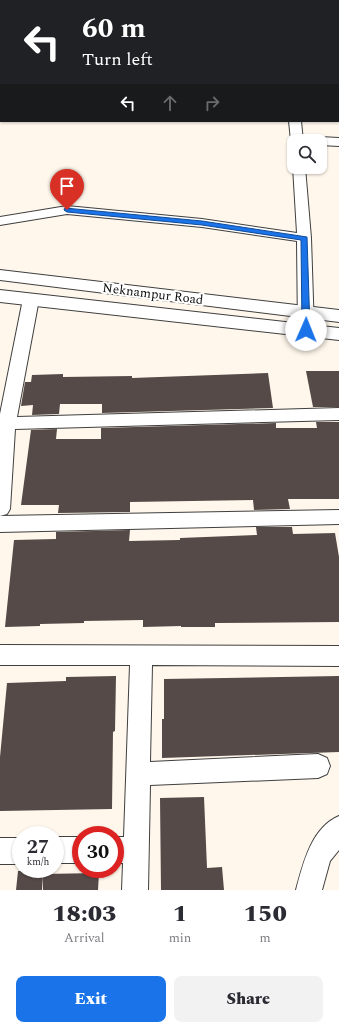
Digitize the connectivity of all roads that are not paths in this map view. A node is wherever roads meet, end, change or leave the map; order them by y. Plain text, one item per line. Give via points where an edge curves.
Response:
1 (295, 122) edge
2 (296, 134) edge
3 (327, 141) edge
4 (339, 142) edge
5 (299, 174) edge
6 (0, 221) edge
7 (304, 238) junction
8 (0, 275) edge
9 (0, 296) edge
10 (31, 299) junction
11 (339, 316) edge
12 (307, 321) junction
13 (339, 334) edge
14 (339, 414) edge
15 (7, 423) junction
16 (0, 509) edge
17 (339, 517) edge
18 (0, 524) edge
19 (141, 654) junction
20 (0, 655) edge
21 (339, 656) edge
22 (318, 766) dead end
23 (138, 774) junction
24 (339, 829) edge
25 (125, 850) edge
26 (0, 851) edge
27 (12, 851) edge
28 (135, 890) edge
29 (309, 890) edge

1 - 2 street
3 - 4 street
5 - 7 street
6 - 7 street via 67,210 202,223
7 - 12 street
8 - 12 street, Neknampur Road
9 - 10 street, Neknampur Road
10 - 12 street, Neknampur Road
10 - 15 street
11 - 12 street
12 - 13 street
14 - 15 street
15 - 16 street
17 - 18 street
19 - 20 street
19 - 21 street
19 - 23 street
22 - 23 street
23 - 25 street
24 - 29 street via 319,855
25 - 28 street
26 - 27 street

